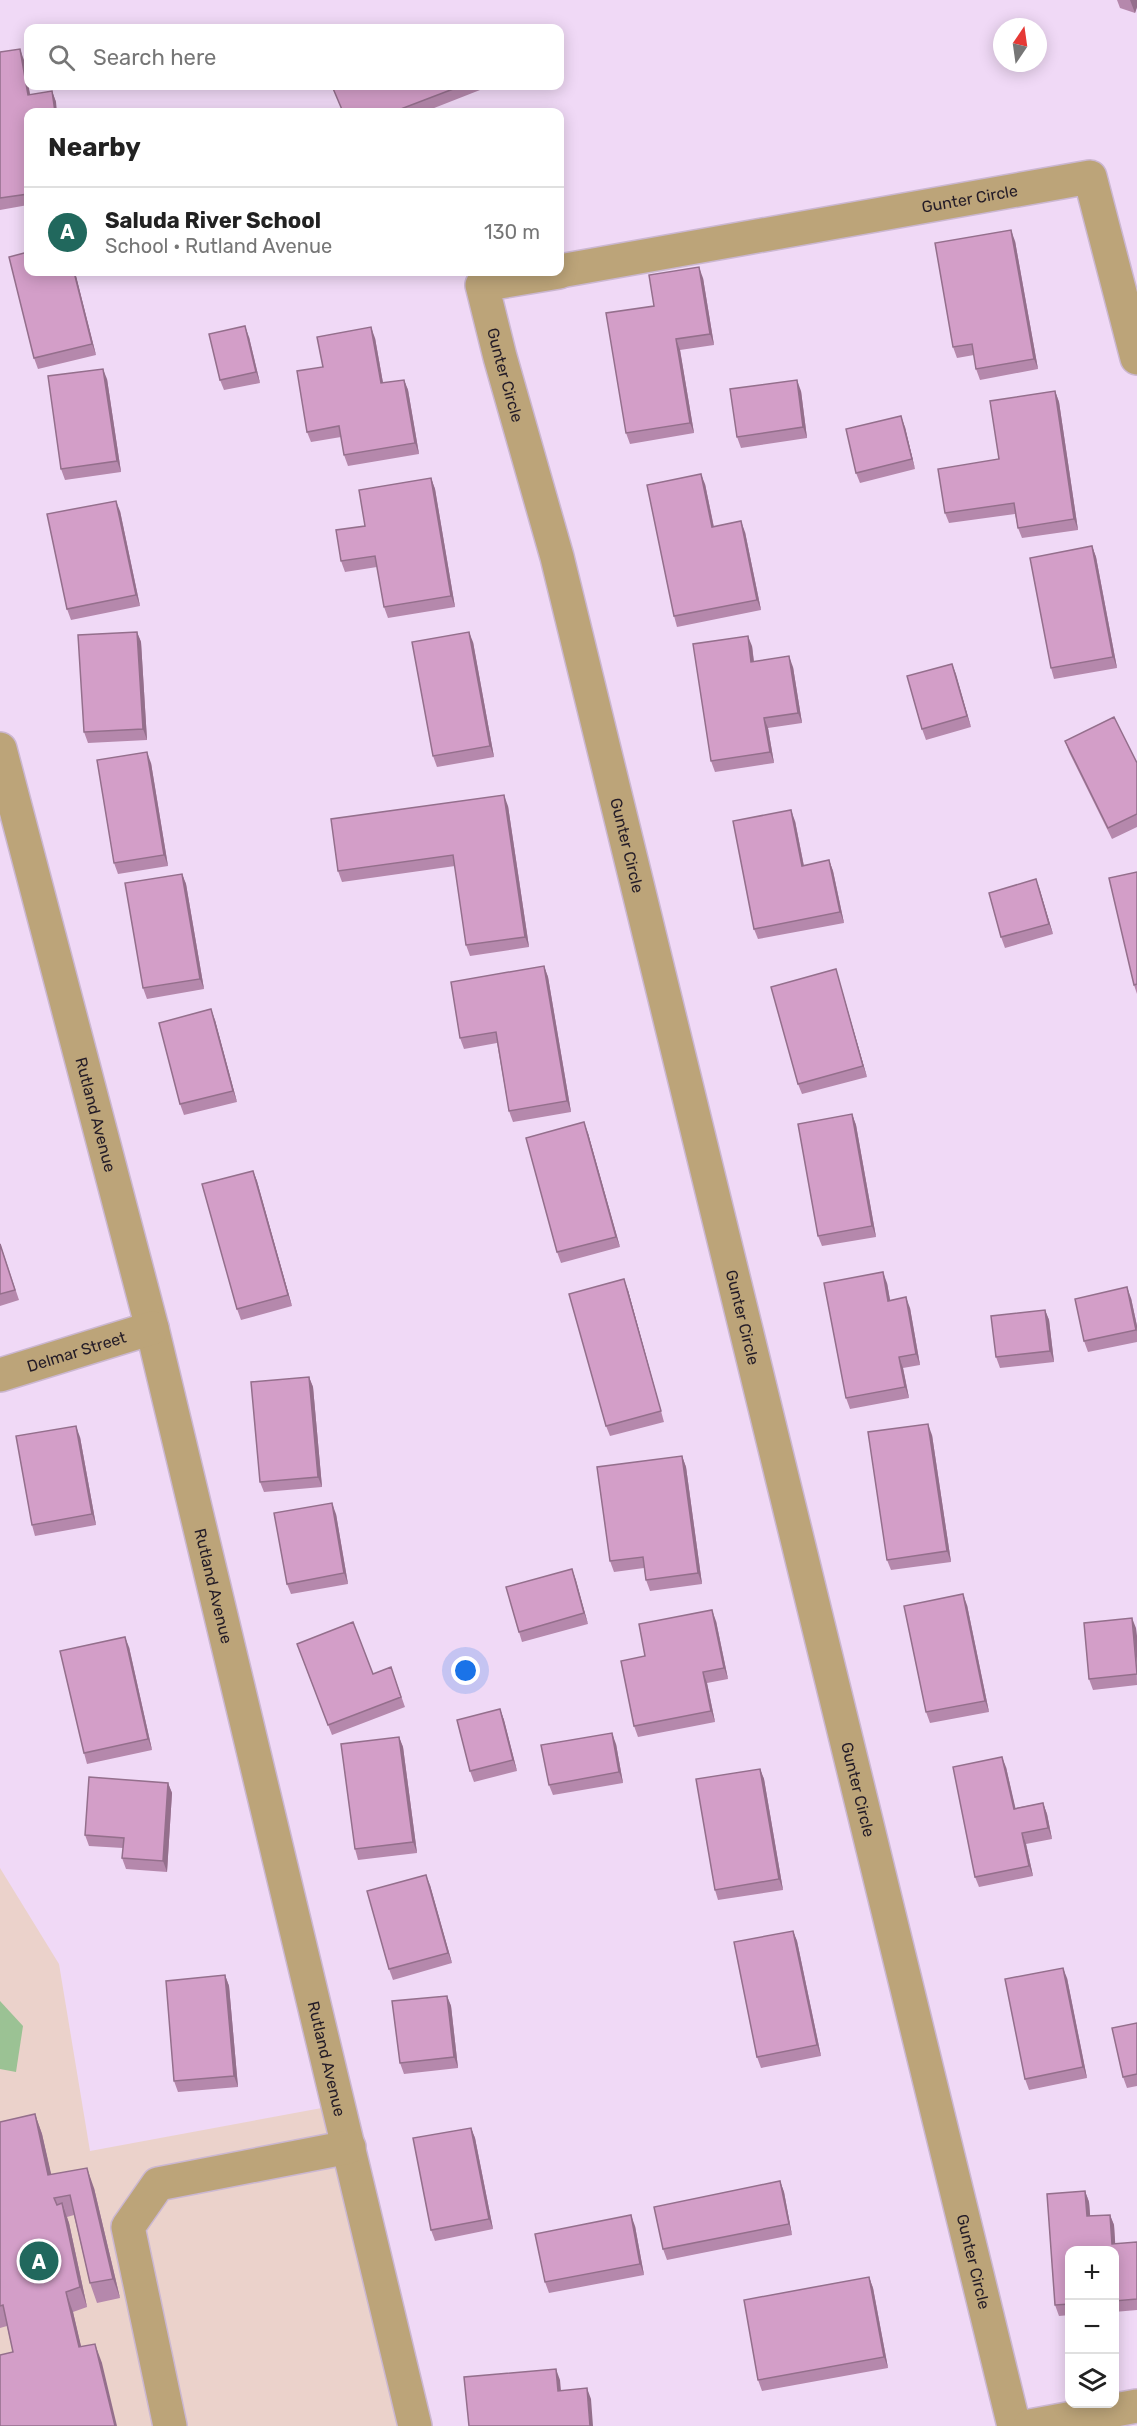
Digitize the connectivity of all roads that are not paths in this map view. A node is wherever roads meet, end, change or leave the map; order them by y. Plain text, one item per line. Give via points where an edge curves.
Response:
1 (564, 270) edge
2 (532, 276) edge
3 (1137, 358) edge
4 (0, 749) edge
5 (152, 1328) junction
6 (0, 1375) edge
7 (349, 2147) junction
8 (1137, 2406) edge
9 (170, 2426) edge
10 (415, 2426) edge
11 (1014, 2426) edge
12 (1030, 2426) edge

1 - 3 street, Gunter Circle via 1090,177
2 - 11 street, Gunter Circle via 482,285 557,557
4 - 5 street, Rutland Avenue
5 - 6 street, Delmar Street
5 - 7 street, Rutland Avenue
7 - 9 street via 158,2184 128,2227
7 - 10 street, Rutland Avenue
8 - 12 street

